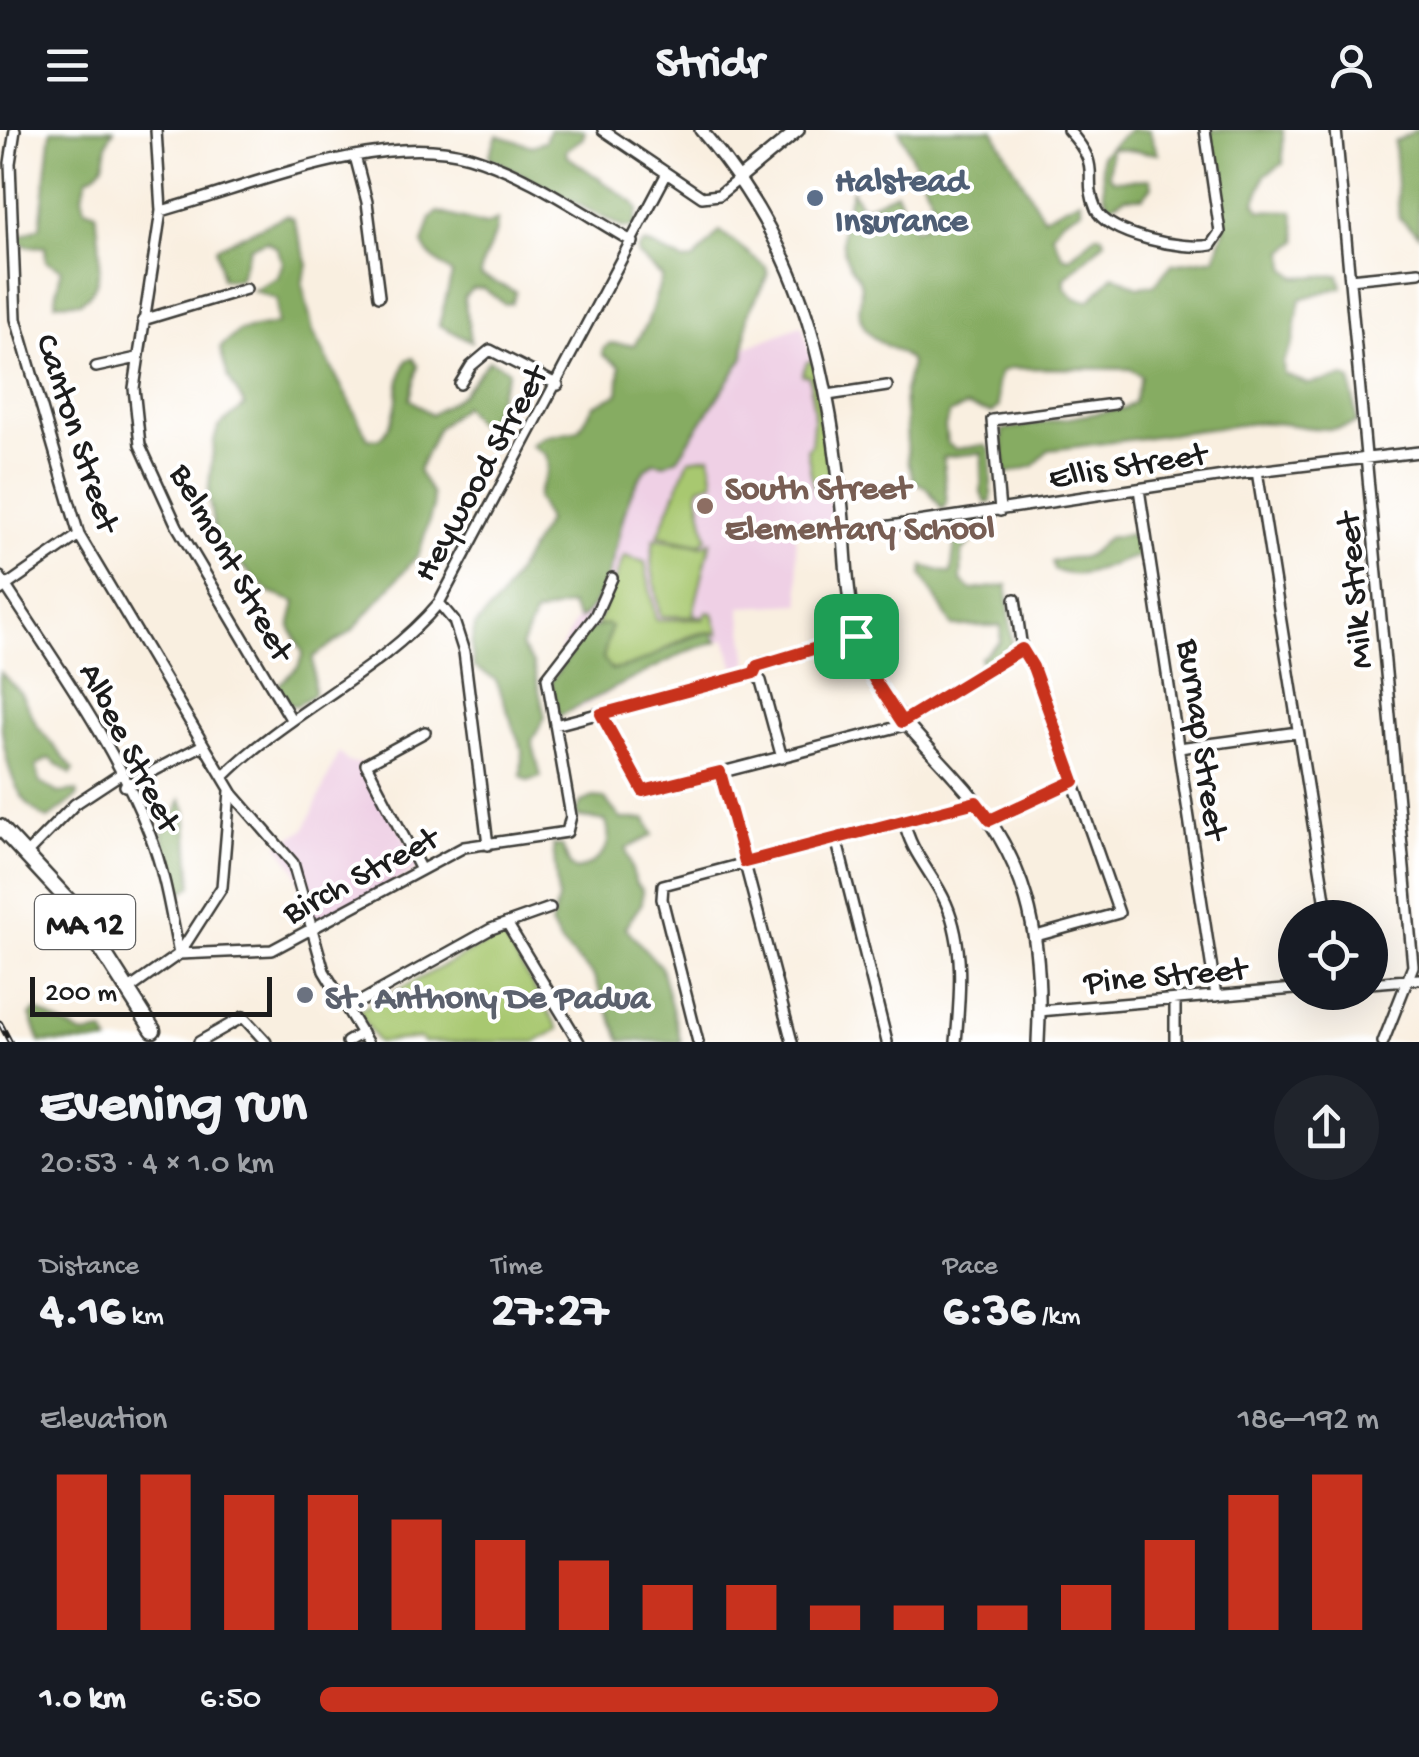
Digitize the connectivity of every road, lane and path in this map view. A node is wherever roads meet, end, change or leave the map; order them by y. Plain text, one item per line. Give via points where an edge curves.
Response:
1 (15, 130) edge
2 (156, 130) edge
3 (603, 130) edge
4 (701, 130) edge
5 (798, 130) edge
6 (1068, 130) edge
7 (1205, 130) edge
8 (1336, 130) edge
9 (355, 156) junction
10 (666, 176) junction
11 (740, 178) junction
12 (162, 211) junction
13 (633, 242) junction
14 (1419, 272) edge
15 (1350, 279) junction
16 (246, 289) dead end
17 (379, 296) dead end
18 (144, 320) junction
19 (137, 358) junction
20 (96, 366) dead end
21 (460, 384) dead end
22 (558, 384) junction
23 (887, 386) dead end
24 (828, 395) junction
25 (1114, 404) dead end
26 (1419, 452) edge
27 (1369, 458) junction
28 (1257, 471) junction
29 (1139, 489) junction
30 (1000, 511) junction
31 (844, 533) junction
32 (79, 535) junction
33 (612, 578) dead end
34 (2, 585) edge
35 (1015, 599) dead end
36 (439, 603) junction
37 (856, 636) junction
38 (1022, 649) junction
39 (754, 673) junction
40 (601, 714) junction
41 (291, 719) junction
42 (903, 723) junction
43 (555, 725) junction
44 (425, 732) dead end
45 (1298, 732) junction
46 (203, 745) junction
47 (1178, 748) junction
48 (782, 758) junction
49 (720, 772) junction
50 (224, 776) junction
51 (122, 781) junction
52 (1074, 781) junction
53 (230, 788) junction
54 (976, 802) junction
55 (904, 820) junction
56 (990, 820) junction
57 (0, 827) edge
58 (836, 838) junction
59 (488, 844) junction
60 (26, 854) junction
61 (745, 862) junction
62 (420, 868) junction
63 (1325, 900) edge
64 (550, 908) dead end
65 (506, 923) junction
66 (314, 930) junction
67 (1036, 936) junction
68 (178, 954) junction
69 (1414, 979) edge
70 (1388, 981) edge
71 (128, 990) junction
72 (1278, 991) edge
73 (1216, 996) junction
74 (1175, 1000) junction
75 (347, 1009) junction
76 (1039, 1012) junction
77 (157, 1036) edge
78 (365, 1038) edge
79 (199, 1042) edge
80 (266, 1042) edge
81 (348, 1042) edge
82 (578, 1042) edge
83 (698, 1042) edge
84 (792, 1042) edge
85 (887, 1042) edge
86 (956, 1042) edge
87 (1038, 1042) edge
88 (1175, 1042) edge
89 (1383, 1042) edge

1 - 32 street, Canton Street via 10,164 16,320
2 - 12 street, Belmont Street
3 - 10 street
4 - 11 main road
5 - 11 main road
6 - 7 street via 1088,155 1095,206 1110,224 1181,246 1216,241 1220,228
8 - 15 street, Milk Street
9 - 12 street
9 - 13 street via 408,148 488,162
9 - 17 street
10 - 11 street via 706,198
10 - 13 street, Heywood Street
11 - 24 main road via 804,298
12 - 18 street, Belmont Street
13 - 22 street, Heywood Street
14 - 15 street
15 - 27 street, Milk Street
16 - 18 street
18 - 19 street, Belmont Street
19 - 20 street
19 - 41 street, Belmont Street via 136,419 154,482
21 - 22 street via 490,350
22 - 36 street, Heywood Street
23 - 24 street
24 - 31 main road
25 - 30 street via 992,420
26 - 27 street, Ellis Street
27 - 28 street, Ellis Street
27 - 69 street, Milk Street
28 - 29 street, Ellis Street
28 - 45 street
29 - 30 street, Ellis Street
29 - 47 street, Burnap Street
30 - 31 street, Ellis Street
31 - 37 main road
32 - 34 street
32 - 46 street, Canton Street
33 - 43 street via 595,616 548,675
34 - 51 street, Albee Street via 60,665
35 - 38 street
36 - 41 street, Heywood Street via 399,642
36 - 59 street via 454,621 464,652
37 - 39 street via 781,656
37 - 42 main road
38 - 42 street
38 - 52 street
39 - 40 street
39 - 48 street
40 - 43 street
40 - 49 street via 643,791
41 - 50 street, Heywood Street
42 - 48 street
42 - 54 main road
43 - 59 street, Birch Street via 568,830
44 - 62 street via 366,764
45 - 47 street
45 - 63 street
46 - 50 street, Canton Street
46 - 51 street
47 - 73 street, Burnap Street
48 - 49 street
49 - 61 street
50 - 53 street, Canton Street
51 - 60 street via 75,804
51 - 68 street, Albee Street via 156,852
52 - 56 street
52 - 67 street via 1119,913
53 - 66 street, Canton Street via 293,864
53 - 68 street via 222,887
54 - 55 street
54 - 56 main road
55 - 58 street
55 - 86 street via 911,848 940,891 954,929
56 - 67 main road via 1017,869
57 - 60 highway, MA 12
58 - 61 street
58 - 85 street
59 - 62 street, Birch Street via 464,847
60 - 71 highway, MA 12 via 76,909
61 - 83 street via 662,887
61 - 84 street
62 - 66 street, Birch Street
64 - 65 street
65 - 75 street
65 - 82 street
66 - 68 street, Birch Street via 272,950
66 - 75 street, Canton Street via 324,971
67 - 76 main road
68 - 71 street
69 - 70 street
69 - 89 street, Milk Street
71 - 77 highway, MA 12
72 - 73 street, Pine Street
73 - 74 street, Pine Street
74 - 76 street, Pine Street
74 - 88 street
75 - 78 street, Canton Street
76 - 87 main road
78 - 81 street
79 - 80 street via 245,1017

